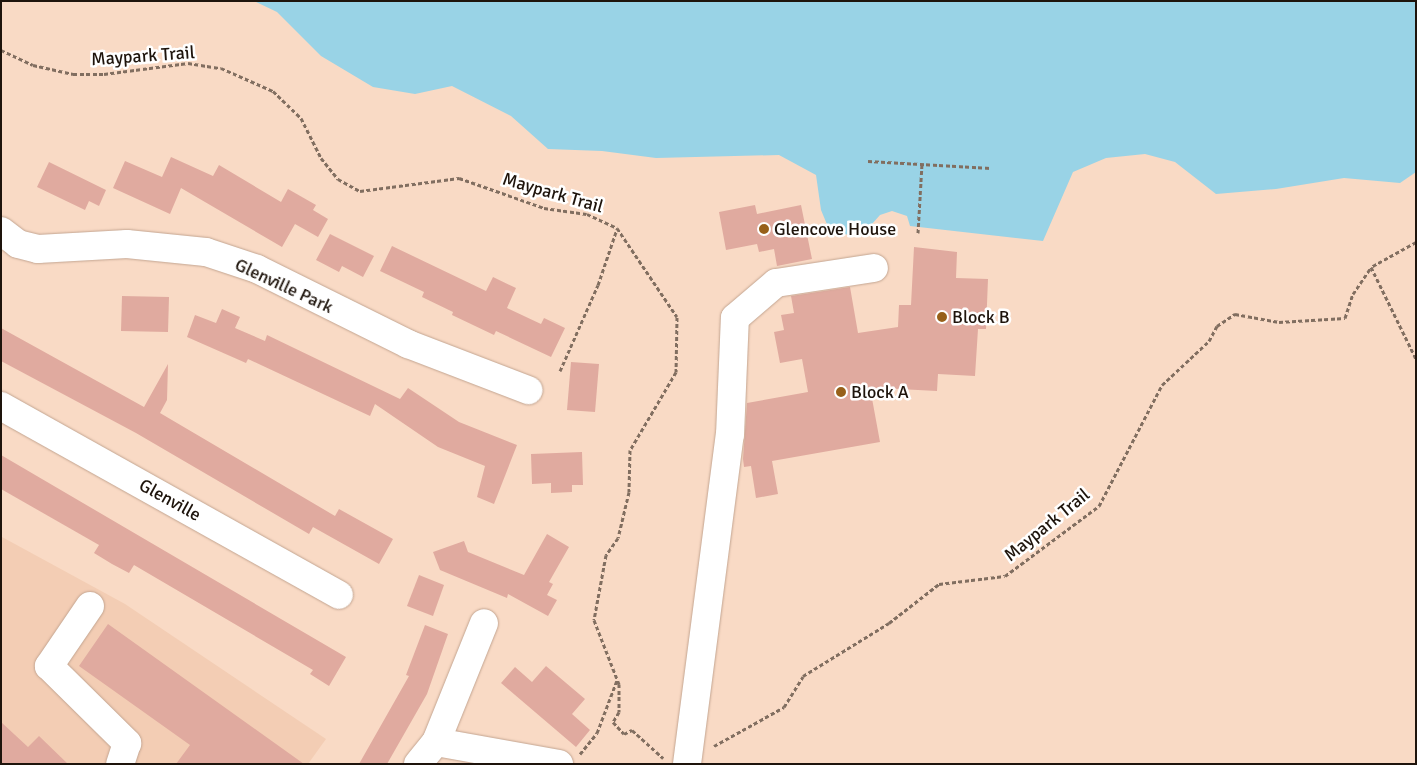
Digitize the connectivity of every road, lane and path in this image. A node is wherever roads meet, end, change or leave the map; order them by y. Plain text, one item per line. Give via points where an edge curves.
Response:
1 (1, 50) edge
2 (868, 160) dead end
3 (922, 164) junction
4 (990, 168) dead end
5 (617, 228) junction
6 (1, 231) edge
7 (918, 233) dead end
8 (1416, 242) edge
9 (1371, 267) junction
10 (874, 268) dead end
11 (1416, 360) edge
12 (560, 372) dead end
13 (528, 390) dead end
14 (1, 406) edge
15 (339, 595) dead end
16 (90, 606) dead end
17 (484, 623) dead end
18 (617, 679) junction
19 (436, 742) junction
20 (688, 759) edge
21 (567, 761) edge
22 (120, 764) edge
23 (418, 764) edge

1 - 5 path, Maypark Trail via 32,65 73,74 104,74 188,63 221,68 273,91 302,118 321,158 338,179 360,191 459,178 544,208 587,214
2 - 3 path
3 - 4 path
3 - 7 path
5 - 12 path, Maypark Trail via 598,285
5 - 18 path, Maypark Trail via 677,317 676,372 630,450 629,492 618,538 606,555 599,586 594,620
6 - 13 street, Glenville Park via 18,244 38,248 127,244 206,252 257,269 408,344
8 - 9 path, Maypark Trail
9 - 11 path
9 - 20 path, Maypark Trail via 1353,294 1345,318 1279,322 1235,314 1217,326 1209,341 1162,385 1099,506 1005,576 939,584 889,623 803,676 784,707
10 - 20 street via 776,283 735,318 730,435
14 - 15 street, Glenville
16 - 22 street via 49,666 127,743
17 - 19 street
18 - 20 path, Maypark Trail via 619,712 613,722 624,734 632,730 664,759
18 - 21 path via 597,733
19 - 21 street
19 - 23 street

